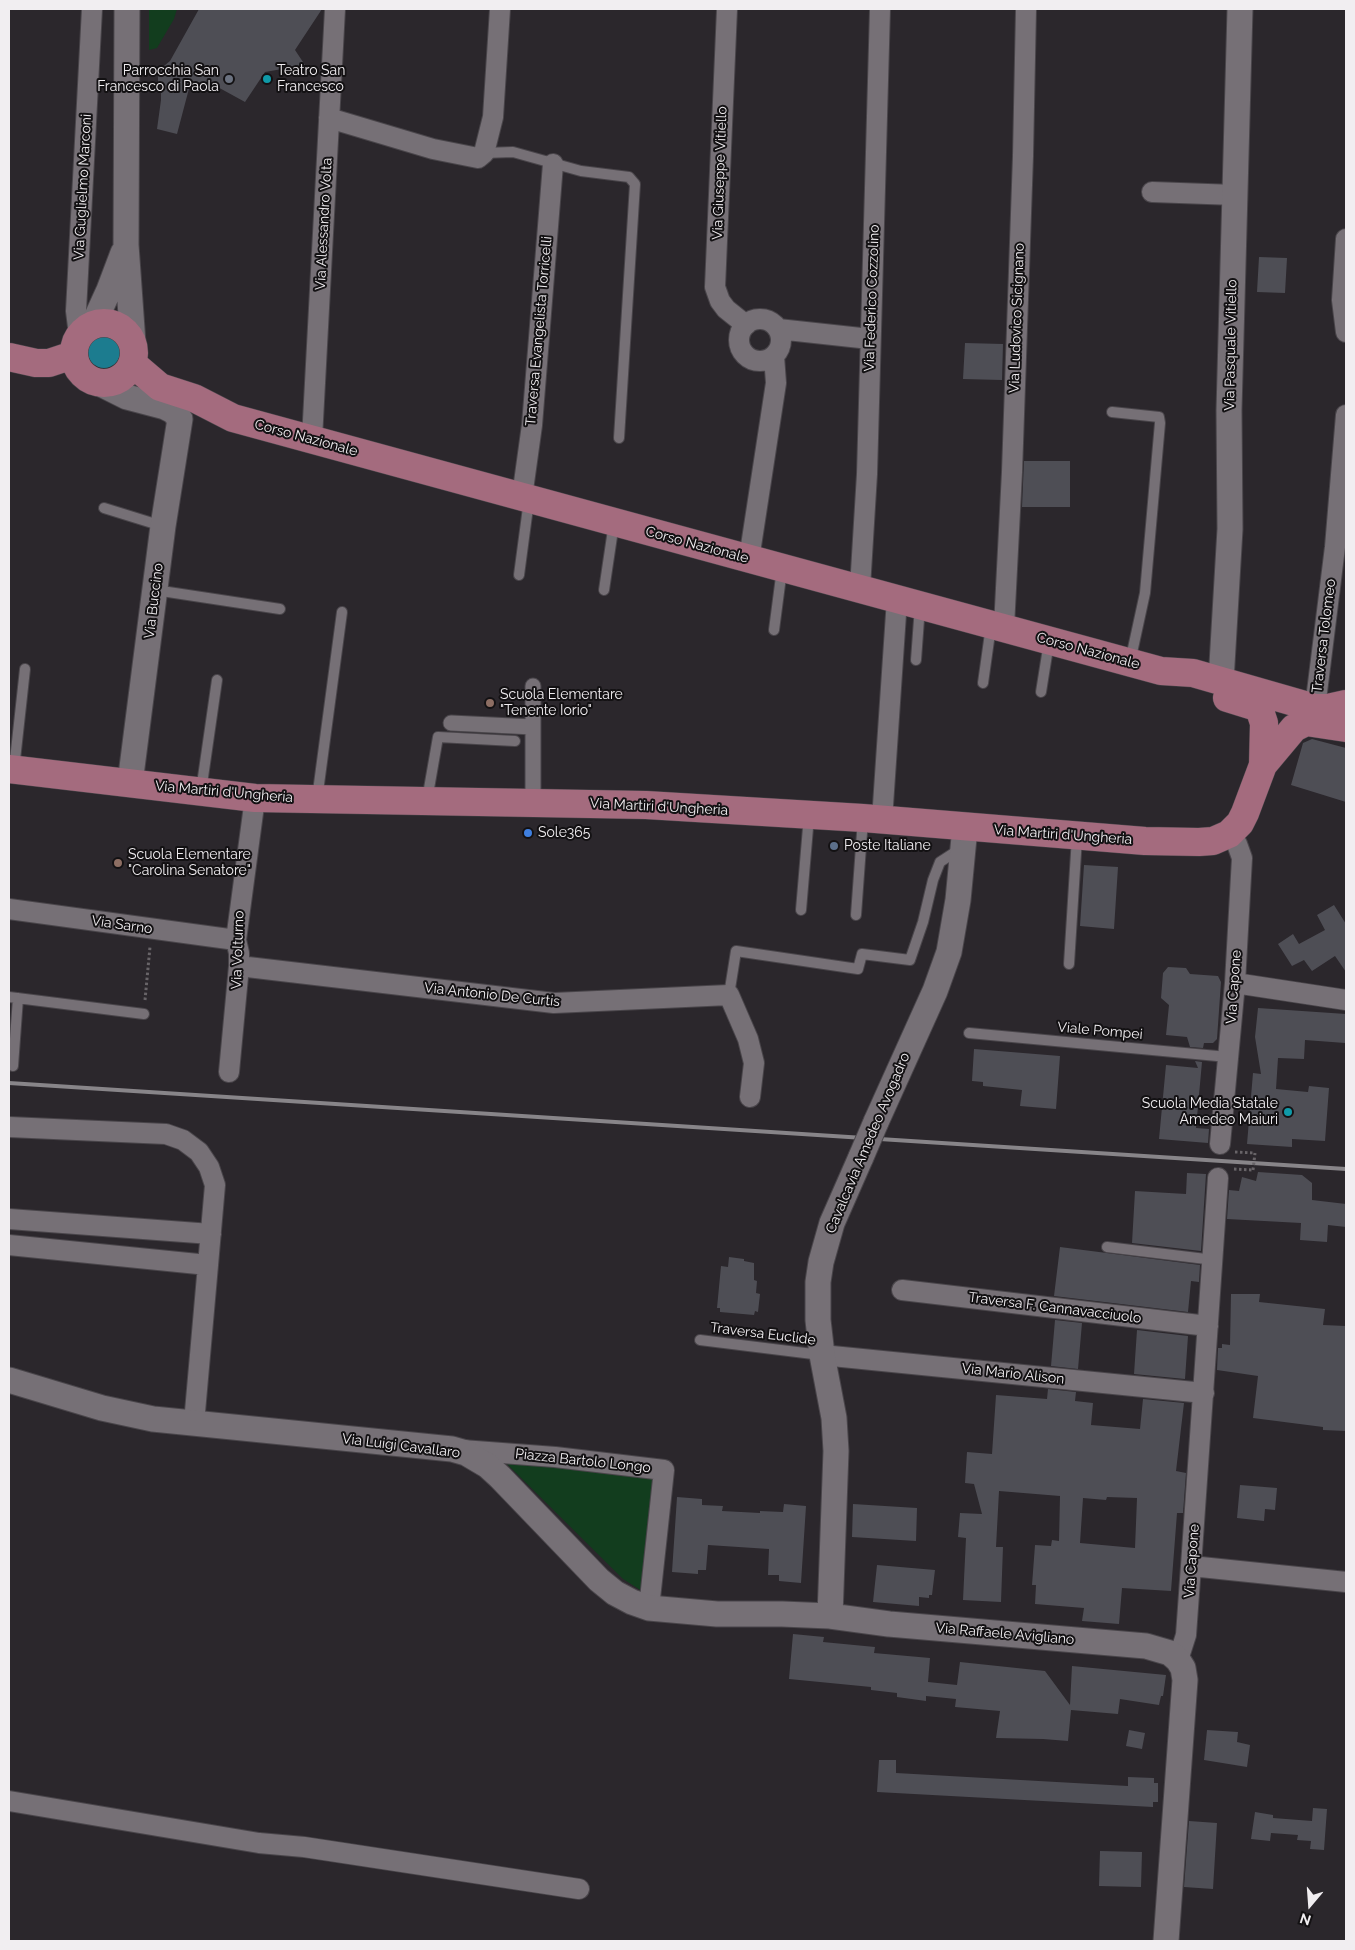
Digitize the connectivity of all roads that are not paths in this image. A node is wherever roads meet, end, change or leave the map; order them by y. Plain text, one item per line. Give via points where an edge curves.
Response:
1 (92, 9) edge
2 (127, 9) edge
3 (336, 9) edge
4 (500, 9) edge
5 (727, 9) edge
6 (880, 9) edge
7 (1026, 9) edge
8 (1240, 9) edge
9 (330, 118) junction
10 (484, 153) junction
11 (553, 164) junction
12 (1152, 192) dead end
13 (1235, 195) junction
14 (1346, 239) edge
15 (126, 246) junction
16 (746, 325) junction
17 (778, 329) junction
18 (1346, 332) edge
19 (82, 338) junction
20 (870, 339) junction
21 (133, 353) junction
22 (774, 356) junction
23 (9, 357) edge
24 (99, 383) junction
25 (1112, 412) dead end
26 (1346, 416) edge
27 (233, 418) junction
28 (180, 419) junction
29 (619, 438) dead end
30 (312, 439) junction
31 (525, 498) junction
32 (104, 508) dead end
33 (614, 522) junction
34 (163, 526) junction
35 (749, 559) junction
36 (782, 568) junction
37 (519, 575) dead end
38 (860, 588) junction
39 (155, 590) junction
40 (604, 590) dead end
41 (909, 602) junction
42 (280, 609) dead end
43 (342, 612) dead end
44 (997, 626) junction
45 (774, 630) dead end
46 (1049, 641) junction
47 (916, 660) dead end
48 (1130, 663) junction
49 (25, 669) dead end
50 (1161, 672) junction
51 (217, 680) dead end
52 (1222, 681) junction
53 (982, 684) dead end
54 (533, 686) dead end
55 (1041, 692) dead end
56 (1346, 704) edge
57 (1315, 708) junction
58 (451, 723) dead end
59 (533, 727) junction
60 (1346, 728) edge
61 (515, 741) dead end
62 (1263, 764) junction
63 (12, 769) edge
64 (130, 783) junction
65 (201, 792) junction
66 (255, 798) junction
67 (317, 800) junction
68 (427, 801) junction
69 (533, 802) junction
70 (809, 815) junction
71 (873, 819) junction
72 (1229, 834) junction
73 (1077, 836) junction
74 (964, 837) junction
75 (9, 909) edge
76 (802, 910) dead end
77 (856, 915) dead end
78 (236, 940) junction
79 (1069, 964) dead end
80 (239, 966) junction
81 (1235, 983) junction
82 (729, 995) junction
83 (13, 997) edge
84 (1346, 1000) edge
85 (144, 1014) road end
86 (969, 1033) dead end
87 (1228, 1057) junction
88 (13, 1066) dead end
89 (229, 1072) dead end
90 (750, 1097) dead end
91 (9, 1127) edge
92 (1220, 1144) dead end
93 (1218, 1178) dead end
94 (9, 1219) edge
95 (211, 1234) junction
96 (9, 1245) edge
97 (1107, 1247) dead end
98 (1214, 1260) junction
99 (208, 1264) junction
100 (902, 1290) dead end
101 (1208, 1326) junction
102 (700, 1340) dead end
103 (822, 1355) junction
104 (9, 1380) edge
105 (1204, 1393) junction
106 (194, 1423) junction
107 (452, 1449) junction
108 (1192, 1566) junction
109 (1346, 1582) edge
110 (649, 1608) junction
111 (830, 1616) junction
112 (1178, 1660) junction
113 (9, 1801) edge
114 (580, 1889) dead end
115 (1166, 1941) edge

1 - 19 street, Via Guglielmo Marconi via 76,312
2 - 15 street
3 - 9 street, Via Alessandro Volta
4 - 10 street via 493,117
5 - 16 street, Via Giuseppe Vitiello via 715,287 720,302
6 - 20 street, Via Federico Cozzolino
7 - 44 street, Via Ludovico Sicignano via 1014,423
8 - 13 street, Via Pasquale Vitiello
9 - 10 street via 432,149 478,158
9 - 30 street, Via Alessandro Volta
10 - 11 lane via 513,152
11 - 29 lane via 629,177 635,184
11 - 31 street, Traversa Evangelista Torricelli
12 - 13 street
13 - 52 street, Via Pasquale Vitiello via 1229,410 1230,529
14 - 18 street via 1342,300
15 - 19 street via 109,290
15 - 21 street
16 - 17 street via 760,319
16 - 22 street via 740,344 747,356 761,361
17 - 20 street
17 - 22 street via 780,346
19 - 21 main road, Corso Nazionale via 102,322 121,328
19 - 23 main road, Corso Nazionale via 49,363 36,364
19 - 24 main road via 76,365 81,374
20 - 38 street, Via Federico Cozzolino
21 - 24 main road via 128,372 110,383
21 - 27 main road, Corso Nazionale via 160,387 194,398
22 - 35 street via 776,383
24 - 28 street via 127,397 165,407
25 - 48 lane via 1158,417 1160,423 1144,593
26 - 57 street, Traversa Tolomeo via 1335,546
27 - 28 street, Corso Nazionale via 194,415
27 - 30 main road, Corso Nazionale
28 - 34 street, Via Buccino
30 - 31 main road, Corso Nazionale
31 - 33 main road, Corso Nazionale
31 - 37 lane
32 - 34 lane
33 - 35 main road, Corso Nazionale
33 - 40 lane
34 - 39 street, Via Buccino
35 - 36 main road, Corso Nazionale
36 - 38 main road, Corso Nazionale
36 - 45 lane
38 - 41 main road, Corso Nazionale
39 - 42 lane
39 - 64 street, Via Buccino
41 - 44 main road, Corso Nazionale
41 - 47 lane
41 - 71 street
43 - 67 lane
44 - 46 main road, Corso Nazionale
44 - 53 lane
46 - 48 main road, Corso Nazionale
46 - 55 lane
48 - 50 main road, Corso Nazionale
49 - 63 lane
50 - 52 main road, Corso Nazionale via 1193,673
50 - 62 main road, Corso Nazionale via 1190,686 1256,707 1264,723
51 - 65 lane
52 - 57 main road, Corso Nazionale
54 - 59 street
56 - 57 main road, Corso Nazionale
58 - 59 street
59 - 69 street
60 - 62 main road via 1314,722 1299,724 1288,732
61 - 68 lane via 438,737
62 - 72 main road via 1245,813
63 - 64 main road, Via Martiri d'Ungheria
64 - 65 main road, Via Martiri d'Ungheria
65 - 66 main road, Via Martiri d'Ungheria
66 - 67 main road, Via Martiri d'Ungheria
66 - 78 street, Via Volturno
67 - 68 main road, Via Martiri d'Ungheria
68 - 69 main road, Via Martiri d'Ungheria
69 - 70 main road, Via Martiri d'Ungheria
70 - 71 main road, Via Martiri d'Ungheria
70 - 76 lane
71 - 74 main road, Via Martiri d'Ungheria
71 - 77 lane
72 - 73 main road, Via Martiri d'Ungheria via 1213,841 1199,842
72 - 81 street, Via Capone via 1242,858
73 - 74 main road, Via Martiri d'Ungheria
73 - 79 lane
74 - 82 lane via 940,862 932,880 910,960 862,954 858,969 736,951
74 - 103 street, Cavalcavia Amedeo Avogadro, bridge via 956,919 943,972 832,1223 821,1262 818,1302
75 - 78 street, Via Sarno
78 - 80 street, Via Volturno
80 - 82 street, Via Antonio De Curtis via 554,1003
80 - 89 street, Via Volturno
81 - 84 street
81 - 87 street, Via Capone
82 - 90 street via 748,1039 754,1063
83 - 85 lane
83 - 88 lane
86 - 87 lane, Viale Pompei
87 - 92 street, Via Capone
91 - 95 street via 166,1134 184,1140 199,1152 215,1185
93 - 98 street, Via Capone
94 - 95 street
95 - 99 street
96 - 99 street
97 - 98 lane
98 - 101 street, Via Capone
99 - 106 street
100 - 101 street, Traversa F. Cannavacciuolo
101 - 105 street, Via Capone
102 - 103 lane, Traversa Euclide
103 - 105 street, Via Mario Alison
103 - 111 street, Cavalcavia Amedeo Avogadro via 834,1418 836,1451
104 - 106 street, Via Luigi Cavallaro via 125,1414
105 - 108 street, Via Capone
106 - 107 street, Via Luigi Cavallaro
107 - 110 street, Via Luigi Cavallaro via 488,1466 616,1594
107 - 110 street, Piazza Bartolo Longo via 664,1470
108 - 109 street
108 - 112 street, Via Capone via 1186,1635
110 - 111 street, Via Luigi Cavallaro via 716,1614
111 - 112 street, Via Raffaele Avigliano via 1146,1646 1170,1653
112 - 115 street via 1184,1674 1184,1693
113 - 114 street via 259,1843

